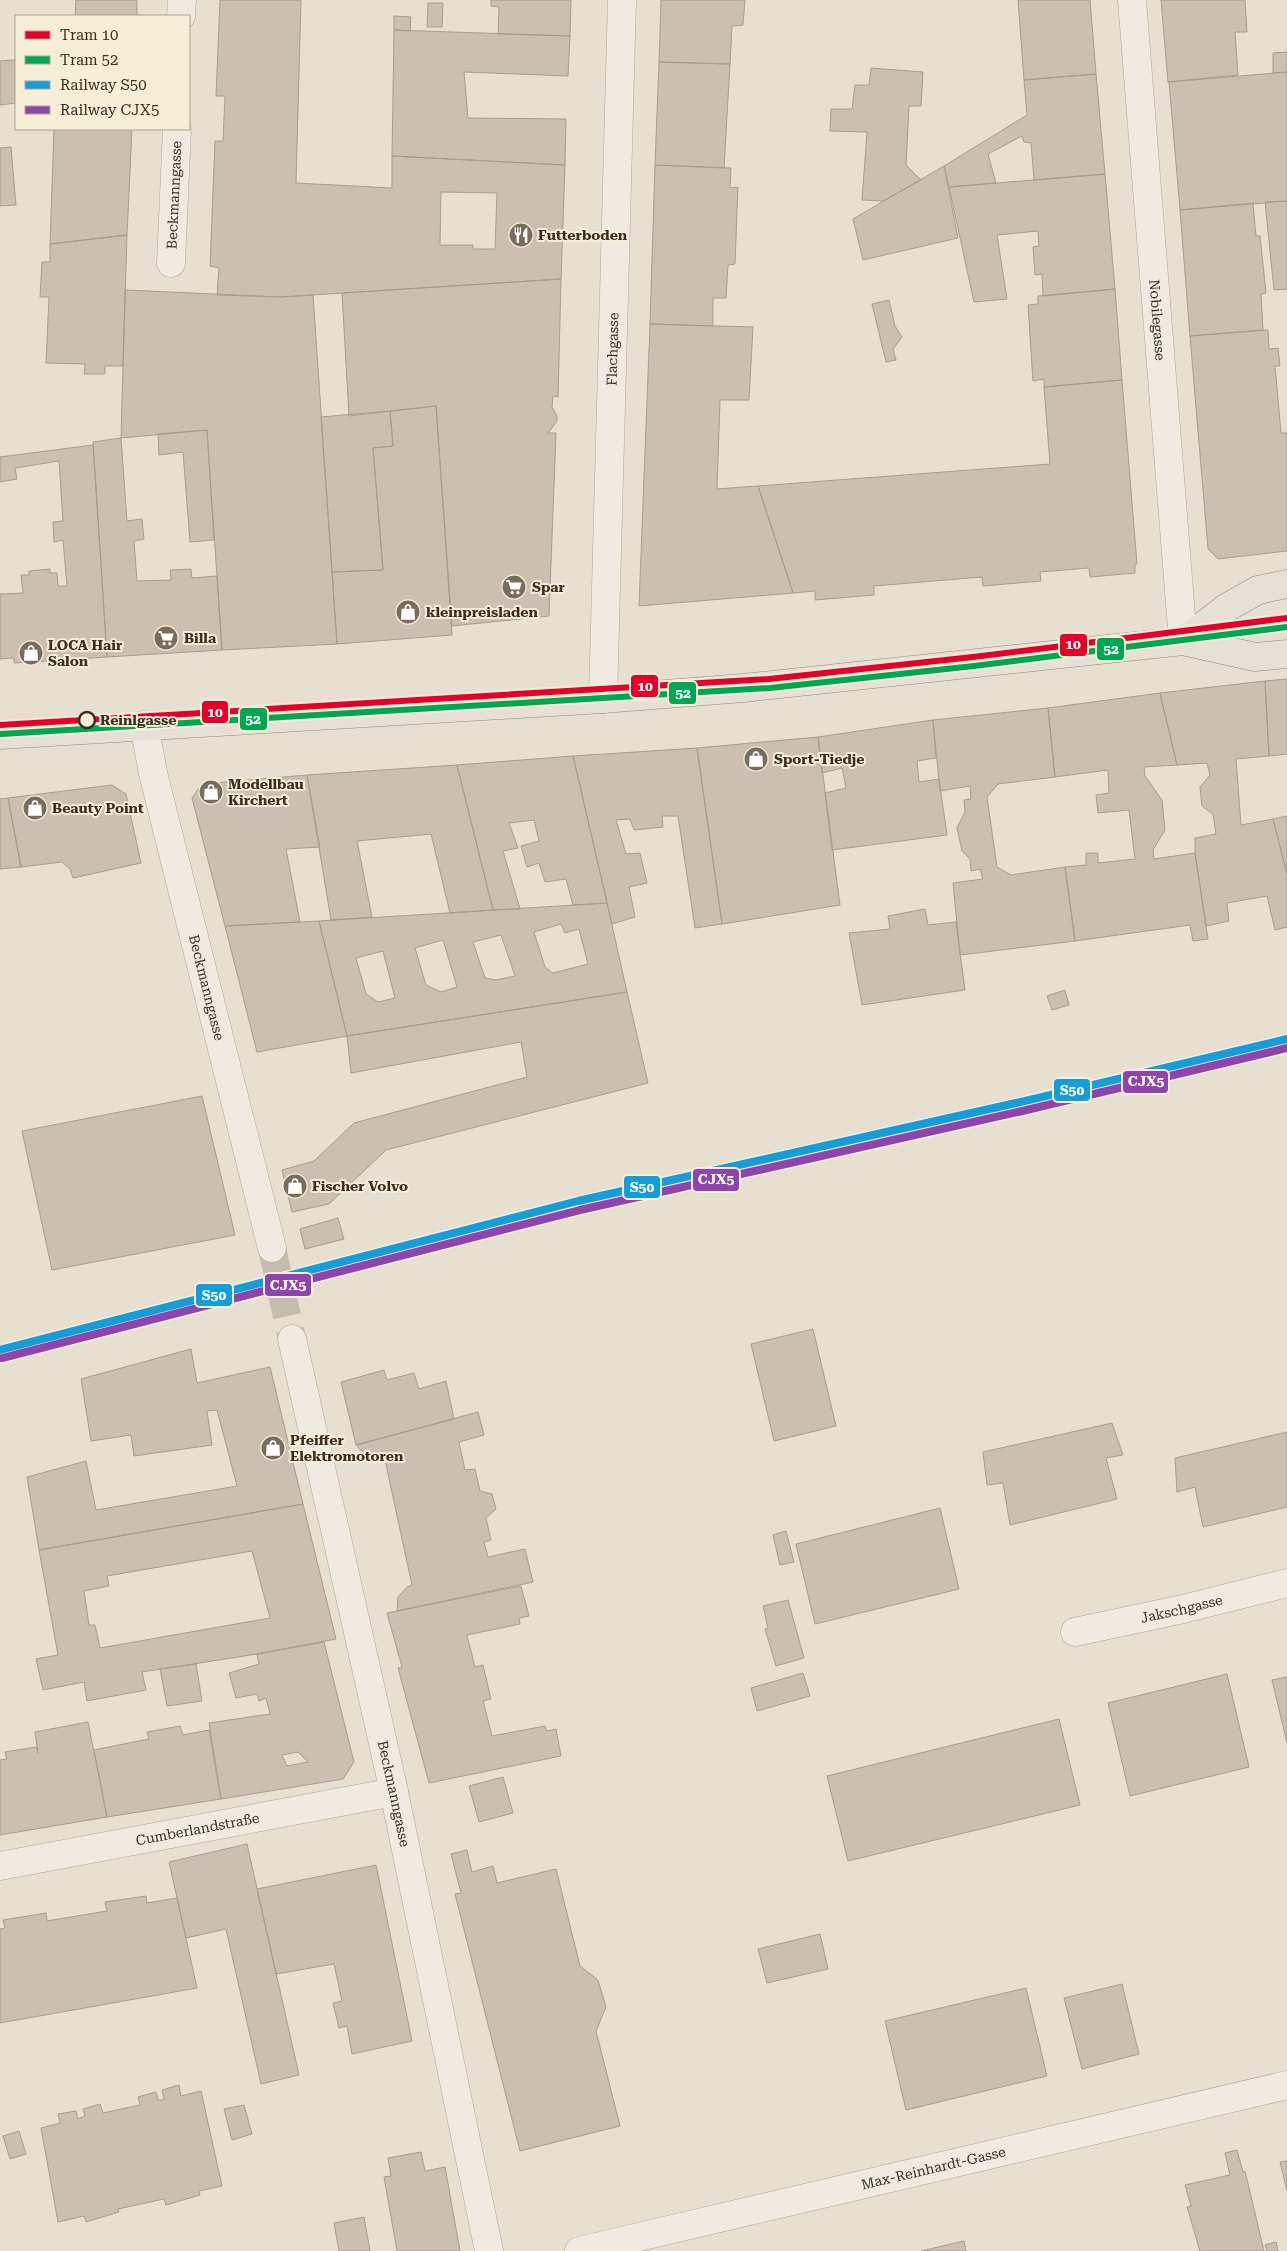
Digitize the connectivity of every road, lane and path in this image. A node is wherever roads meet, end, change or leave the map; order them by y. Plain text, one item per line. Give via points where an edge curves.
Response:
1 (182, 0) edge
2 (622, 0) edge
3 (1132, 0) edge
4 (181, 15) edge
5 (177, 130) edge
6 (171, 263) dead end
7 (1287, 584) edge
8 (1183, 640) junction
9 (1287, 654) edge
10 (603, 699) junction
11 (144, 725) junction
12 (0, 735) edge
13 (272, 1248) tunnel mouth
14 (292, 1339) tunnel mouth
15 (1287, 1584) edge
16 (1075, 1632) dead end
17 (394, 1792) junction
18 (0, 1866) edge
19 (1287, 2086) edge
20 (489, 2251) edge
21 (579, 2251) edge

1 - 4 street
2 - 10 street, Flachgasse
3 - 8 street, Nobilegasse
5 - 6 street, Beckmanngasse
7 - 8 main road via 1258,590 1226,608
8 - 9 main road via 1256,657
8 - 10 main road via 782,684
10 - 11 main road
11 - 12 main road
11 - 13 street, Beckmanngasse via 153,773
14 - 17 street, Beckmanngasse
15 - 16 street, Jakschgasse
17 - 18 street, Cumberlandstraße
17 - 20 street, Beckmanngasse
19 - 21 street, Max-Reinhardt-Gasse

